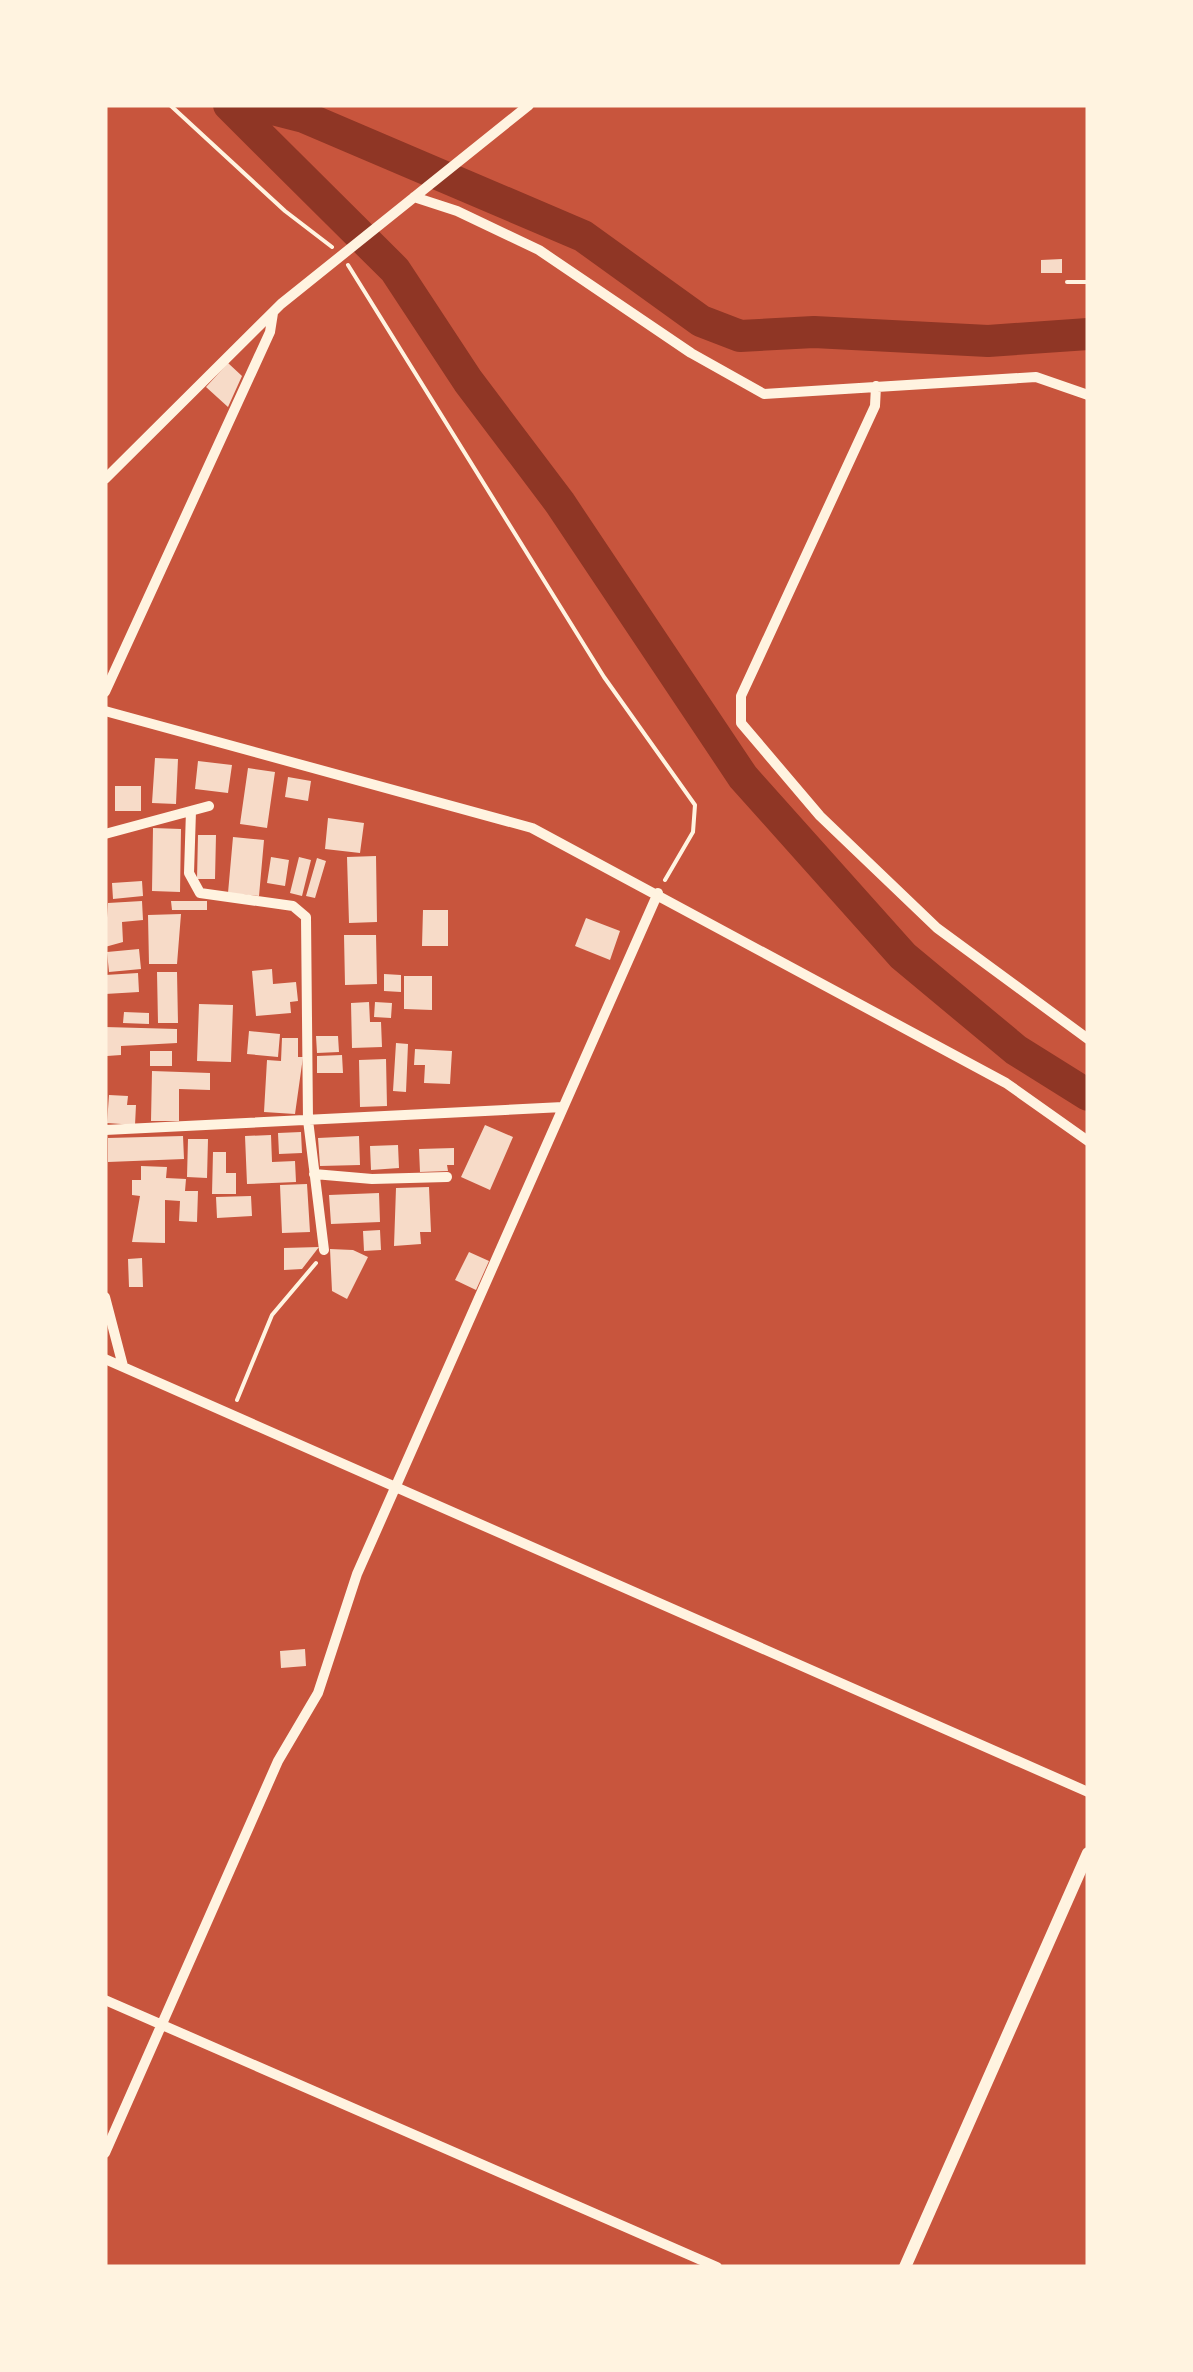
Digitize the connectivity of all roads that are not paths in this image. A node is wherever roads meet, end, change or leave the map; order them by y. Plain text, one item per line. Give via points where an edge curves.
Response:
1 (529, 105) edge
2 (418, 194) junction
3 (273, 312) junction
4 (876, 386) junction
5 (1088, 395) edge
6 (105, 479) edge
7 (105, 692) edge
8 (105, 710) edge
9 (209, 806) dead end
10 (191, 811) junction
11 (105, 834) edge
12 (658, 893) junction
13 (1088, 1039) edge
14 (564, 1107) junction
15 (308, 1120) junction
16 (105, 1130) edge
17 (1088, 1141) edge
18 (314, 1174) junction
19 (448, 1177) dead end
20 (324, 1250) road end
21 (105, 1297) edge
22 (105, 1359) edge
23 (122, 1366) junction
24 (398, 1486) junction
25 (1088, 1792) edge
26 (1088, 1853) edge
27 (105, 2000) edge
28 (162, 2024) junction
29 (105, 2153) edge
30 (718, 2267) edge
31 (905, 2267) edge

1 - 2 street
2 - 3 street
2 - 4 street via 539,250 764,394
3 - 6 street
3 - 7 street via 270,332
4 - 5 street via 1036,376
4 - 13 street via 874,406 742,696 740,722 820,816 937,928
8 - 12 street via 532,828
9 - 10 street
10 - 11 street
10 - 15 street via 189,873 200,894 293,906 306,917
12 - 14 street
12 - 17 street via 1006,1083
14 - 15 street
14 - 24 street
15 - 16 street
15 - 18 street
18 - 19 street
18 - 20 street
21 - 23 street
22 - 23 street
23 - 24 street
24 - 25 street
24 - 28 street via 357,1574 318,1692 278,1761
26 - 31 street
27 - 28 street
28 - 29 street
28 - 30 street

